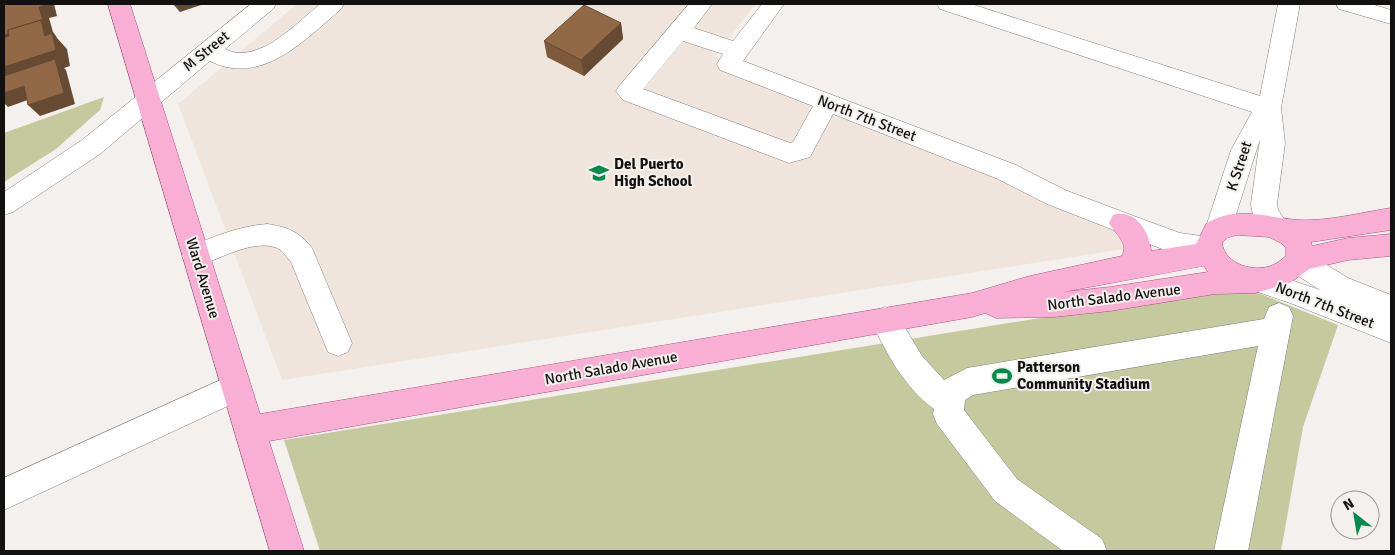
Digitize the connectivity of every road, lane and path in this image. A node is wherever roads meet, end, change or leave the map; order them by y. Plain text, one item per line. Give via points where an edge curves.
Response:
1 (119, 4) edge
2 (264, 4) edge
3 (333, 4) edge
4 (701, 4) edge
5 (773, 4) edge
6 (948, 4) edge
7 (1289, 4) edge
8 (1347, 4) edge
9 (1391, 17) edge
10 (679, 30) junction
11 (207, 50) junction
12 (732, 58) junction
13 (148, 99) junction
14 (828, 103) junction
15 (1269, 108) junction
16 (1007, 172) junction
17 (4, 205) edge
18 (1391, 219) edge
19 (1122, 224) junction
20 (1279, 229) junction
21 (1213, 241) junction
22 (1391, 245) edge
23 (196, 256) junction
24 (1300, 262) junction
25 (1130, 267) junction
26 (1257, 281) junction
27 (972, 305) junction
28 (1391, 308) edge
29 (885, 320) junction
30 (1391, 330) edge
31 (338, 342) dead end
32 (236, 386) junction
33 (950, 403) junction
34 (250, 430) junction
35 (4, 494) edge
36 (283, 550) edge
37 (1090, 551) edge
38 (1231, 551) edge

1 - 13 main road, Ward Avenue
2 - 11 street, M Street
3 - 11 street via 283,46 256,59 231,61
4 - 10 street
5 - 12 street
6 - 15 street
7 - 15 street, K Street
8 - 9 street
10 - 12 street, North 7th Street
10 - 14 street via 630,88 631,94 789,153 801,150
11 - 13 street, M Street
12 - 14 street, North 7th Street
13 - 17 street, M Street via 91,147
13 - 23 main road, Ward Avenue
14 - 16 street, North 7th Street
15 - 20 street, K Street via 1272,140 1263,209 1269,222
15 - 21 street, K Street via 1259,119 1242,152
16 - 19 street, North 7th Street via 1047,193
16 - 21 street, North 7th Street via 1048,179 1196,231
18 - 20 main road via 1329,231
19 - 21 street, North 7th Street via 1179,244
19 - 25 main road via 1130,230 1138,246 1136,261
20 - 21 main road via 1237,224
20 - 24 main road via 1299,245 1302,252
21 - 25 main road, North Salado Avenue
21 - 26 main road via 1217,264 1231,275
22 - 24 main road via 1334,252
23 - 31 street via 239,238 273,234 284,238 297,247 302,256
23 - 32 main road, Ward Avenue
24 - 26 main road via 1277,278
24 - 28 street, North 7th Street via 1338,286
25 - 27 main road, North Salado Avenue via 1042,284
26 - 27 main road, North Salado Avenue via 1230,281 1085,304
26 - 30 street, North 7th Street via 1295,292
27 - 29 main road, North Salado Avenue
29 - 33 street via 914,371 927,387
29 - 34 main road, North Salado Avenue
32 - 34 main road, Ward Avenue
32 - 35 street
33 - 37 street via 948,414 1006,490
33 - 38 street via 951,392 967,382 1278,323
34 - 36 main road, Ward Avenue

